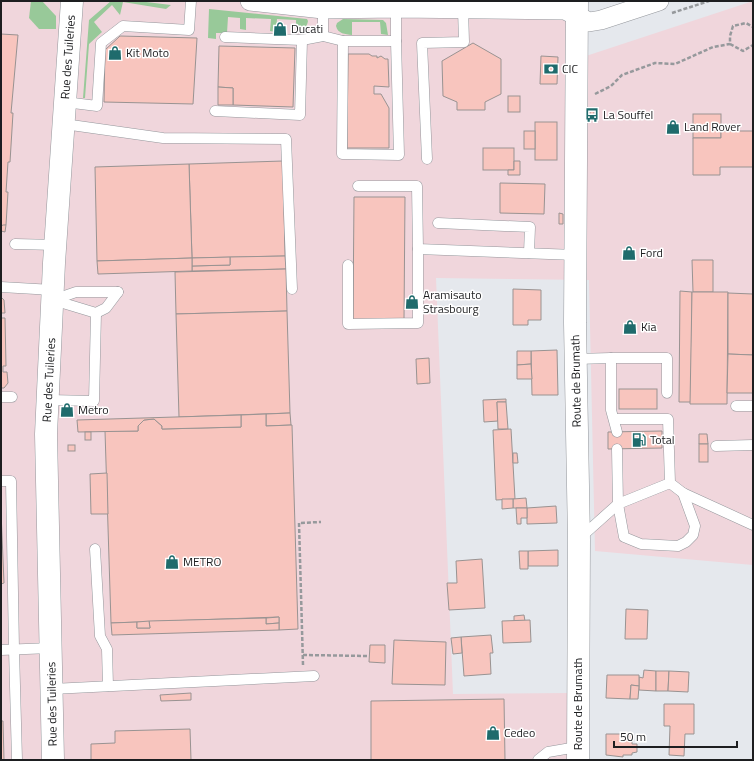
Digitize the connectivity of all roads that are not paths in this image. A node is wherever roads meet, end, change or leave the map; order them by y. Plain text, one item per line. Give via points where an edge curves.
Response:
1 (72, 1) edge
2 (192, 1) edge
3 (250, 1) edge
4 (654, 2) edge
5 (396, 8) junction
6 (577, 8) edge
7 (323, 9) junction
8 (463, 9) junction
9 (322, 36) junction
10 (225, 37) dead end
11 (302, 40) junction
12 (343, 41) junction
13 (396, 42) junction
14 (65, 102) junction
15 (215, 111) dead end
16 (64, 124) junction
17 (427, 159) dead end
18 (358, 186) dead end
19 (438, 223) dead end
20 (16, 244) dead end
21 (56, 245) junction
22 (418, 249) junction
23 (529, 253) junction
24 (576, 254) junction
25 (348, 265) dead end
26 (1, 287) edge
27 (292, 289) dead end
28 (53, 295) junction
29 (96, 313) junction
30 (611, 358) junction
31 (576, 359) junction
32 (667, 393) dead end
33 (1, 397) edge
34 (12, 397) dead end
35 (48, 400) junction
36 (736, 406) dead end
37 (753, 406) edge
38 (614, 419) junction
39 (617, 432) dead end
40 (753, 445) edge
41 (716, 446) dead end
42 (617, 449) dead end
43 (1, 481) edge
44 (670, 483) junction
45 (683, 493) junction
46 (618, 504) junction
47 (753, 525) edge
48 (579, 540) junction
49 (95, 549) dead end
50 (51, 648) junction
51 (14, 649) junction
52 (1, 650) edge
53 (309, 676) road end
54 (108, 686) junction
55 (52, 689) junction
56 (576, 756) edge
57 (17, 760) edge
58 (53, 760) edge
59 (538, 760) edge

1 - 14 street, Rue des Tuileries
2 - 14 lane via 189,30 122,26 101,43 98,106
3 - 7 street
4 - 6 street via 589,22
5 - 7 street
5 - 8 street
5 - 13 lane
6 - 8 street
6 - 24 street, Route de Brumath
7 - 9 lane
8 - 17 lane via 464,42 422,43
9 - 11 lane
9 - 12 lane
10 - 11 lane
11 - 15 lane via 300,115
12 - 13 lane
12 - 13 lane via 342,154 399,155
14 - 16 street, Rue des Tuileries
16 - 21 street, Rue des Tuileries
16 - 27 lane via 163,138 286,139
18 - 22 lane via 417,186
19 - 23 lane via 530,227
20 - 21 lane
21 - 28 street, Rue des Tuileries
22 - 23 lane
22 - 25 lane via 418,324 348,324
23 - 24 lane
24 - 31 street, Route de Brumath
26 - 28 lane
28 - 29 lane
28 - 29 lane via 118,292 106,308
28 - 35 street, Rue des Tuileries
29 - 35 lane via 94,401
30 - 31 lane
30 - 32 lane via 667,358
30 - 38 lane via 611,410
31 - 48 street, Route de Brumath
33 - 34 lane
35 - 50 street, Rue des Tuileries via 46,442
36 - 37 lane
38 - 39 lane
38 - 44 lane via 668,419
40 - 41 lane
42 - 46 lane
43 - 51 lane via 11,481
44 - 45 lane
44 - 46 lane
45 - 46 lane via 695,526 693,535 678,546 642,544 624,537
45 - 47 lane
46 - 48 lane
48 - 56 street, Route de Brumath
49 - 54 lane via 100,636 107,649
50 - 51 lane
50 - 55 street, Rue des Tuileries
51 - 52 lane
51 - 57 lane
53 - 54 lane
54 - 55 lane
55 - 58 street, Rue des Tuileries
56 - 59 lane via 548,752

